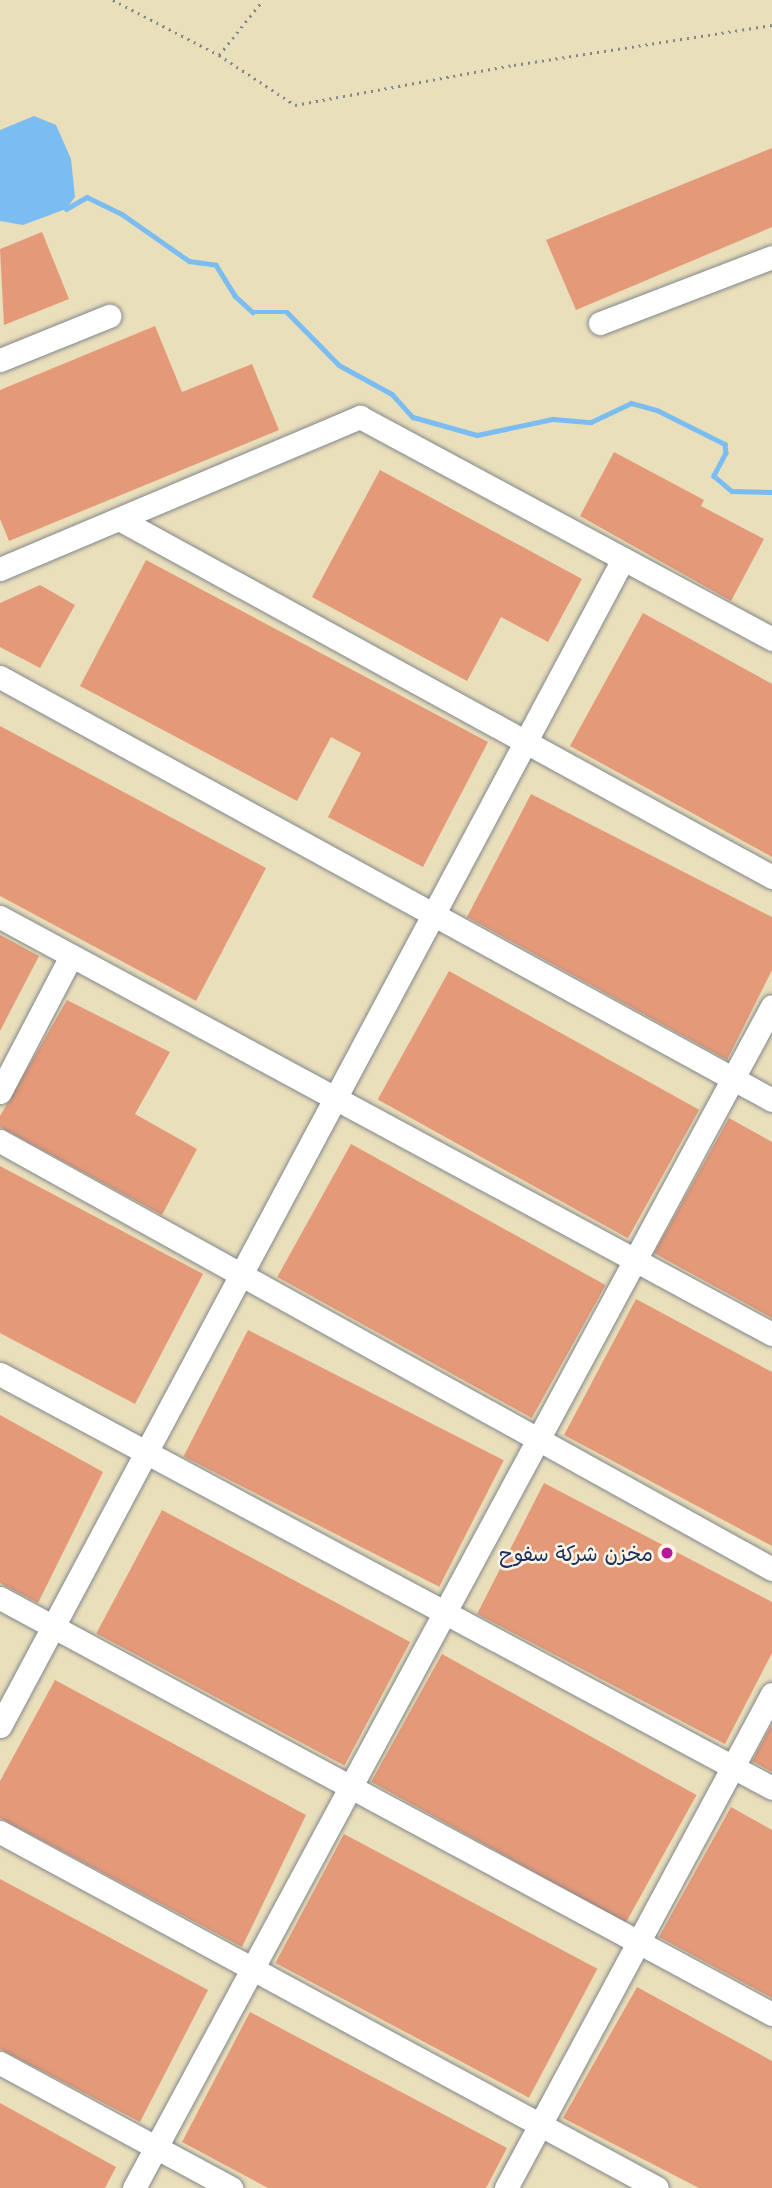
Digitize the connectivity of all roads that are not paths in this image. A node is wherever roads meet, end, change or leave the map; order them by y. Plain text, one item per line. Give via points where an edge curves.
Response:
1 (772, 257) edge
2 (109, 316) dead end
3 (600, 323) dead end
4 (0, 360) edge
5 (119, 519) junction
6 (623, 559) junction
7 (1, 566) edge
8 (772, 639) edge
9 (0, 677) edge
10 (524, 745) junction
11 (772, 877) edge
12 (432, 916) junction
13 (0, 917) edge
14 (71, 956) junction
15 (772, 1006) edge
16 (733, 1079) junction
17 (0, 1092) edge
18 (334, 1100) junction
19 (772, 1100) edge
20 (0, 1141) edge
21 (635, 1260) junction
22 (241, 1275) junction
23 (772, 1334) edge
24 (0, 1374) edge
25 (538, 1439) junction
26 (146, 1452) junction
27 (772, 1569) edge
28 (0, 1598) edge
29 (445, 1612) junction
30 (53, 1626) junction
31 (772, 1694) edge
32 (0, 1726) edge
33 (733, 1767) junction
34 (772, 1788) edge
35 (350, 1789) junction
36 (0, 1832) edge
37 (636, 1944) junction
38 (254, 1970) junction
39 (772, 2014) edge
40 (0, 2063) edge
41 (540, 2124) junction
42 (156, 2147) junction
43 (134, 2188) edge
44 (231, 2188) edge
45 (506, 2188) edge
46 (657, 2188) edge

1 - 3 lane
2 - 4 lane
5 - 6 lane via 360,417
5 - 7 lane
5 - 10 lane
6 - 8 lane
6 - 10 lane
9 - 12 lane
10 - 11 lane
10 - 12 lane
12 - 16 lane
12 - 18 lane
13 - 14 lane
14 - 17 lane
14 - 18 lane
15 - 16 lane
16 - 19 lane
16 - 21 lane
18 - 21 lane
18 - 22 lane
20 - 22 lane
21 - 23 lane
21 - 25 lane
22 - 25 lane
22 - 26 lane
24 - 26 lane
25 - 27 lane
25 - 29 lane
26 - 29 lane
26 - 30 lane
28 - 30 lane
29 - 33 lane
29 - 35 lane
30 - 32 lane
30 - 35 lane
31 - 33 lane
33 - 34 lane
33 - 37 lane
35 - 37 lane
35 - 38 lane
36 - 38 lane
37 - 39 lane
37 - 41 lane
38 - 41 lane
38 - 42 lane
40 - 42 lane
41 - 45 lane
41 - 46 lane
42 - 43 lane
42 - 44 lane

